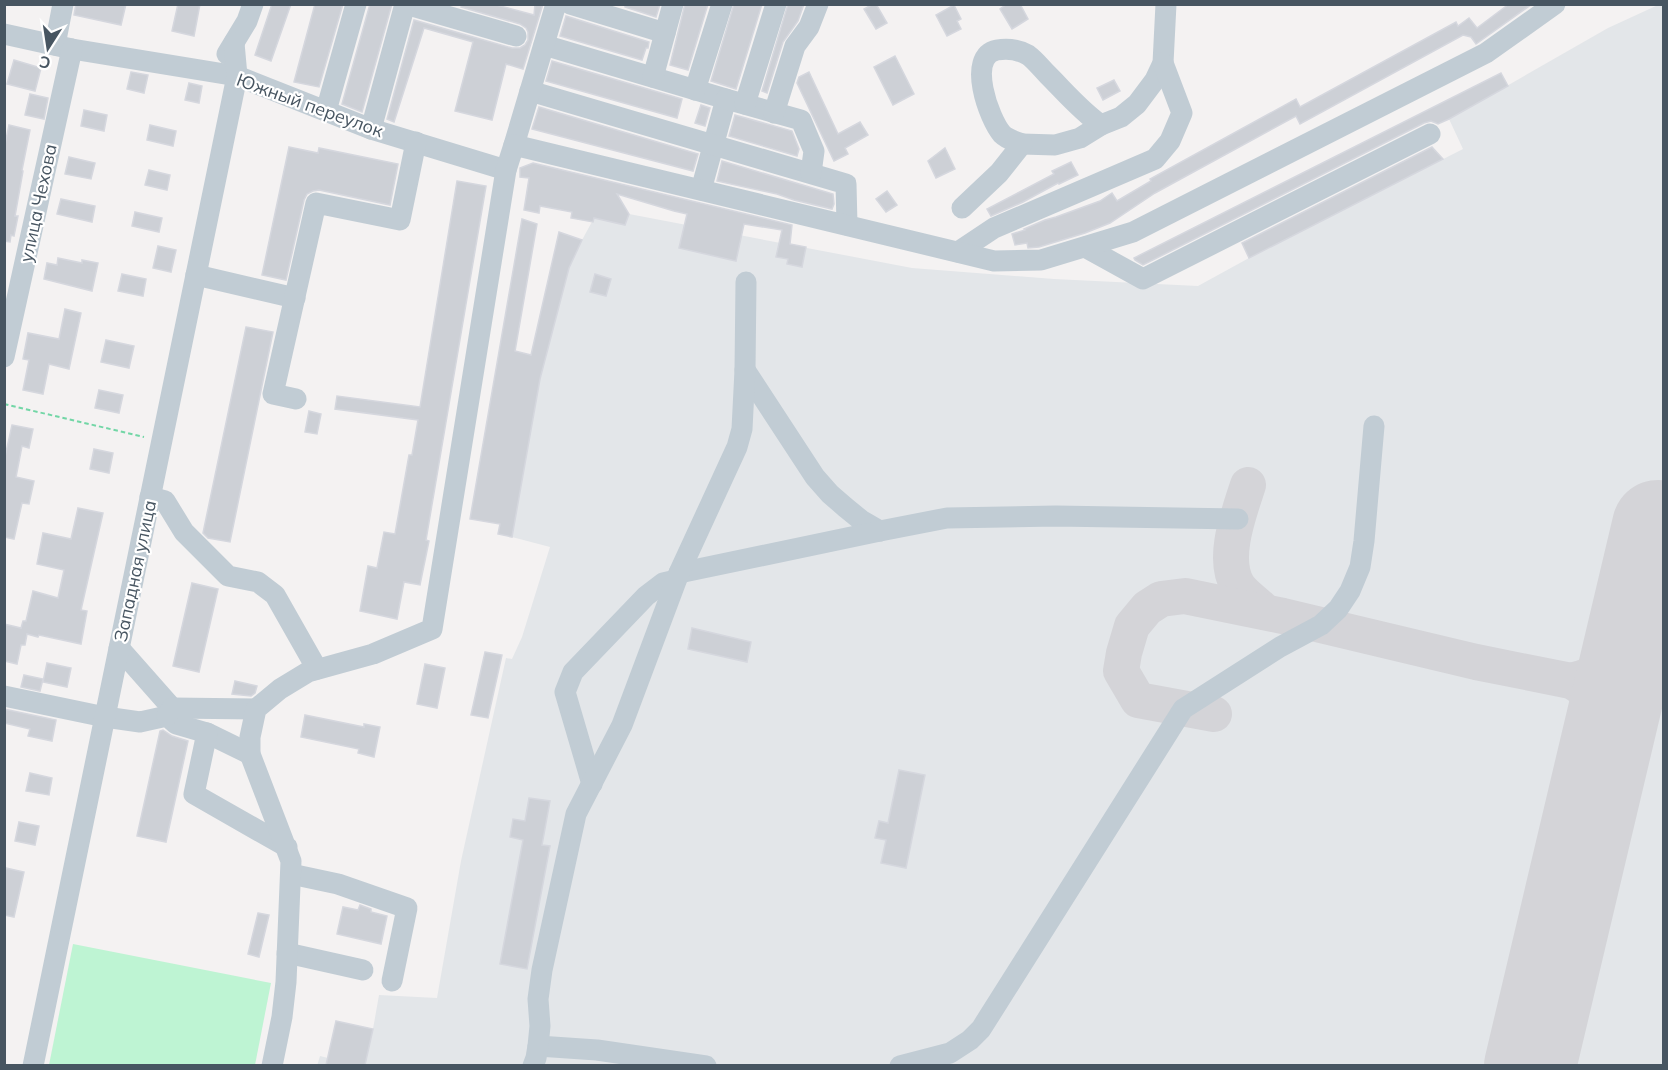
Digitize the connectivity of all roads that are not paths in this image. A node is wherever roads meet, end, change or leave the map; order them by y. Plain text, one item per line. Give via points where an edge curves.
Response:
1 (63, 4) edge
2 (253, 4) edge
3 (356, 4) edge
4 (405, 4) edge
5 (556, 4) edge
6 (570, 4) edge
7 (673, 4) edge
8 (722, 4) edge
9 (776, 4) edge
10 (818, 4) edge
11 (1166, 4) edge
12 (1555, 4) edge
13 (444, 10) edge
14 (665, 33) junction
15 (4, 34) edge
16 (516, 36) dead end
17 (234, 43) junction
18 (544, 45) junction
19 (64, 47) junction
20 (1163, 63) junction
21 (213, 71) junction
22 (237, 76) junction
23 (653, 77) junction
24 (695, 90) junction
25 (530, 91) junction
26 (736, 102) junction
27 (326, 111) junction
28 (774, 112) junction
29 (1101, 124) junction
30 (371, 129) junction
31 (1430, 134) dead end
32 (416, 142) junction
33 (1022, 144) junction
34 (514, 145) junction
35 (714, 145) junction
36 (506, 170) junction
37 (811, 174) junction
38 (701, 190) junction
39 (962, 208) dead end
40 (847, 225) junction
41 (1085, 247) junction
42 (958, 252) junction
43 (196, 275) junction
44 (746, 282) dead end
45 (295, 298) junction
46 (4, 357) edge
47 (746, 370) junction
48 (297, 399) dead end
49 (1374, 426) dead end
50 (150, 496) junction
51 (1238, 519) dead end
52 (880, 531) junction
53 (678, 577) junction
54 (119, 648) junction
55 (317, 669) junction
56 (4, 696) edge
57 (256, 709) junction
58 (170, 712) junction
59 (105, 717) junction
60 (140, 722) junction
61 (207, 733) junction
62 (99, 747) junction
63 (250, 754) junction
64 (592, 784) junction
65 (286, 847) junction
66 (291, 873) junction
67 (287, 953) junction
68 (363, 970) dead end
69 (392, 981) dead end
70 (536, 1056) edge
71 (596, 1058) edge
72 (664, 1063) edge
73 (33, 1065) edge
74 (272, 1065) edge
75 (706, 1065) edge
76 (900, 1065) edge

1 - 19 street, улица Чехова
2 - 17 street
3 - 27 street
4 - 13 street
4 - 30 street
5 - 18 street
6 - 14 street
7 - 14 street
8 - 24 street
9 - 26 street
10 - 28 street via 795,46
11 - 20 street
12 - 41 street via 1486,53 1133,232
13 - 16 street
14 - 23 street
15 - 19 street, Южный переулок
17 - 21 street
17 - 22 street, Западная улица
18 - 23 street
18 - 25 street
19 - 21 street, Южный переулок
19 - 46 street, улица Чехова
20 - 29 street via 1137,104 1121,117
20 - 42 street via 1182,113 1170,141 1155,159 994,228
21 - 22 street, Южный переулок
22 - 27 street, Южный переулок
22 - 43 street, Западная улица
23 - 24 street
24 - 26 street
25 - 34 street
25 - 35 street
26 - 28 street
26 - 35 street
27 - 30 street, Южный переулок
28 - 37 street via 801,120 814,151
29 - 33 street via 1080,138 1054,145
29 - 33 street via 1029,56 1012,49 994,51 983,61 981,74 990,114 1008,139
30 - 32 street, Южный переулок
31 - 41 street via 1143,279
32 - 36 street, Южный переулок
32 - 45 street via 400,220 316,203
33 - 39 street via 999,173
34 - 36 street
34 - 38 street
35 - 37 street
35 - 38 street
36 - 55 street via 432,630 373,654
37 - 40 street via 846,184
38 - 40 street
40 - 42 street
41 - 42 street via 1041,260 994,261
43 - 45 street
43 - 50 street, Западная улица
44 - 47 street
45 - 48 street via 273,394
47 - 52 street via 815,477 845,507
47 - 53 street via 737,447
49 - 76 street via 1360,567 1338,609 1321,625 1183,709 981,1029 950,1053
50 - 54 street, Западная улица
50 - 55 street via 165,501 184,532 228,576 258,582 275,595
51 - 52 street via 947,518
52 - 53 street
53 - 64 street via 622,725
53 - 64 street via 646,596 573,672 565,692
54 - 58 street
54 - 59 street, Западная улица
55 - 57 street via 280,689
56 - 59 street
57 - 58 street
57 - 63 street
58 - 60 street
58 - 61 street via 176,724
59 - 60 street
59 - 62 street, Западная улица
60 - 62 street
61 - 63 street
61 - 65 street via 194,794
62 - 73 street, Западная улица
63 - 65 street
64 - 70 street via 576,814 570,836 542,970
65 - 66 street
66 - 67 street
66 - 69 street via 338,884 407,908
67 - 68 street
67 - 74 street via 282,1017
70 - 71 street
71 - 72 street
72 - 75 street

